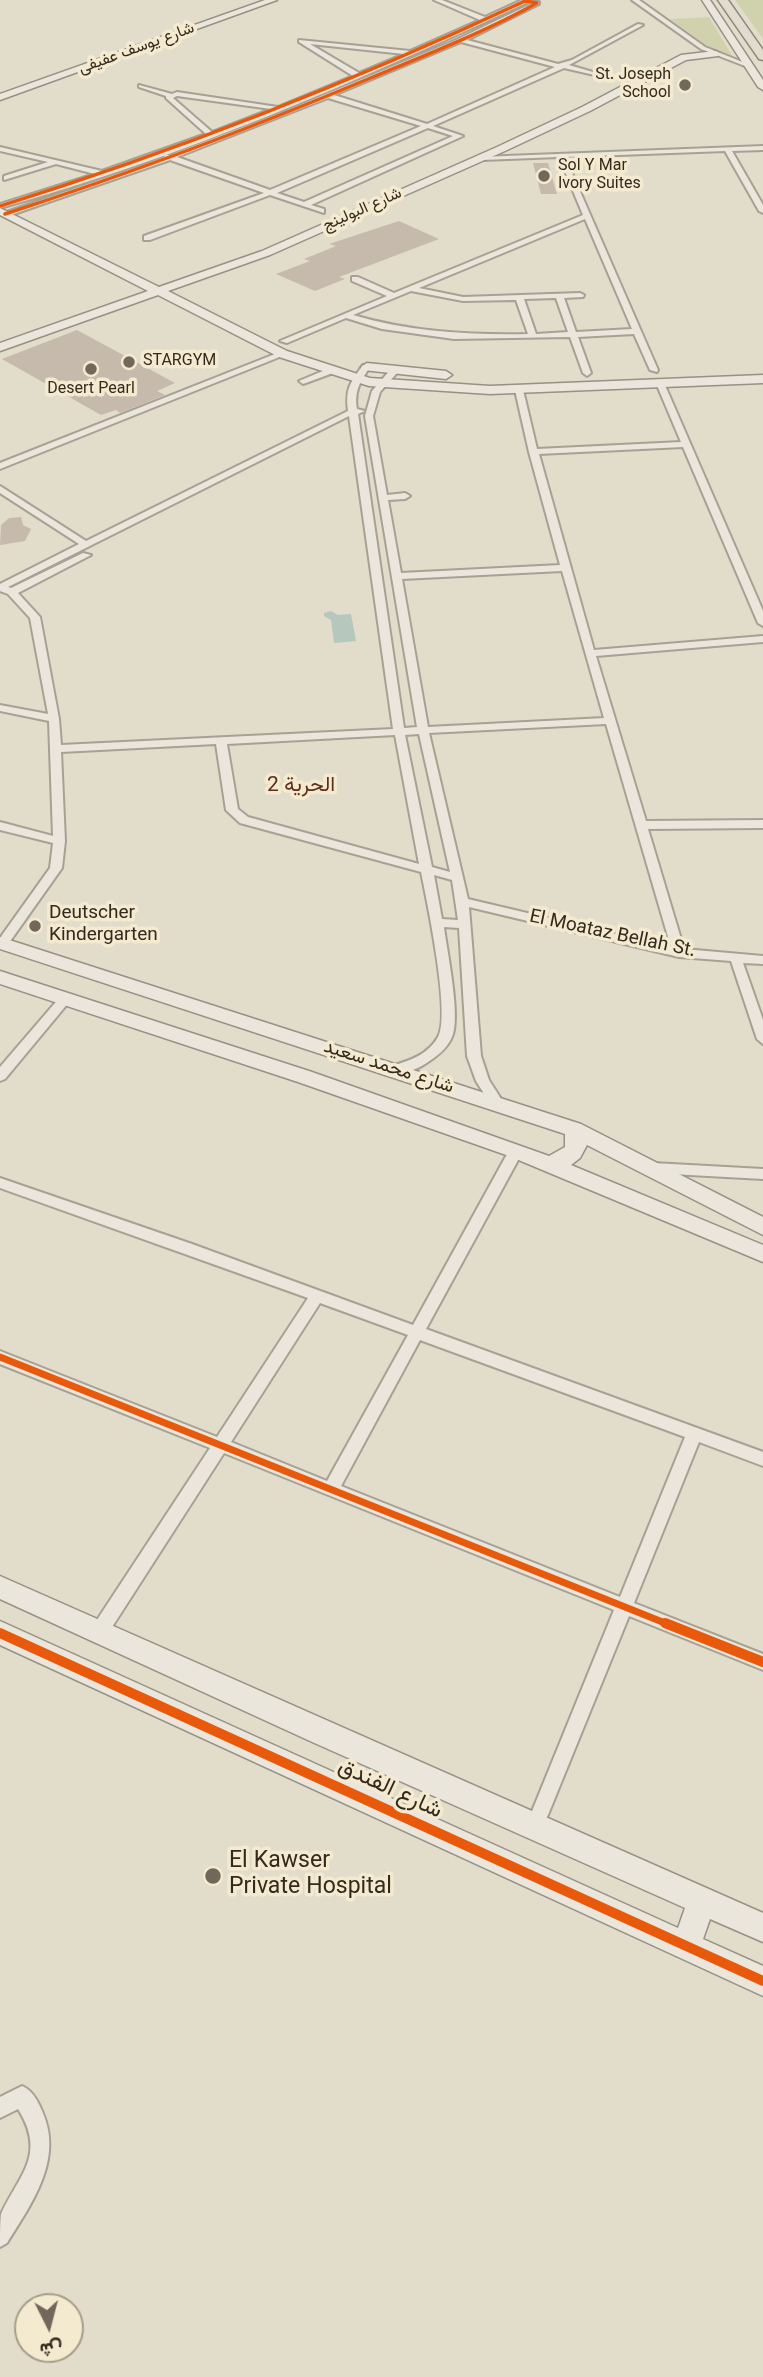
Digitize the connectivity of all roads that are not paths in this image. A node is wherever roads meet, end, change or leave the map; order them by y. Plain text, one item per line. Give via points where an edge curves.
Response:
1 (273, 0) edge
2 (437, 0) edge
3 (635, 0) edge
4 (706, 0) edge
5 (723, 0) edge
6 (486, 20) junction
7 (640, 25) dead end
8 (460, 40) junction
9 (694, 43) junction
10 (352, 46) junction
11 (412, 53) junction
12 (715, 54) junction
13 (763, 57) edge
14 (329, 58) junction
15 (747, 65) junction
16 (559, 66) junction
17 (357, 75) junction
18 (601, 76) dead end
19 (141, 86) dead end
20 (763, 87) edge
21 (317, 93) junction
22 (170, 95) junction
23 (329, 96) junction
24 (0, 97) edge
25 (278, 108) junction
26 (427, 126) junction
27 (210, 134) junction
28 (496, 147) junction
29 (763, 148) edge
30 (0, 149) edge
31 (727, 149) junction
32 (159, 153) junction
33 (561, 155) junction
34 (171, 158) junction
35 (482, 158) junction
36 (57, 162) junction
37 (103, 173) junction
38 (7, 178) dead end
39 (270, 193) junction
40 (304, 205) junction
41 (6, 207) edge
42 (321, 211) dead end
43 (763, 211) edge
44 (587, 216) junction
45 (339, 219) junction
46 (147, 238) dead end
47 (355, 278) dead end
48 (162, 286) junction
49 (412, 289) junction
50 (580, 295) dead end
51 (395, 296) junction
52 (559, 296) junction
53 (519, 297) junction
54 (346, 316) junction
55 (637, 331) junction
56 (572, 333) junction
57 (532, 335) junction
58 (0, 338) edge
59 (0, 347) edge
60 (283, 347) junction
61 (763, 366) edge
62 (366, 367) junction
63 (394, 370) junction
64 (654, 370) junction
65 (330, 371) junction
66 (587, 373) junction
67 (357, 379) junction
68 (763, 379) edge
69 (303, 381) dead end
70 (660, 383) junction
71 (381, 384) junction
72 (519, 390) junction
73 (369, 413) junction
74 (353, 415) junction
75 (686, 444) junction
76 (533, 452) junction
77 (0, 466) edge
78 (0, 489) edge
79 (183, 495) junction
80 (405, 496) dead end
81 (383, 498) junction
82 (194, 499) junction
83 (85, 544) junction
84 (567, 568) junction
85 (396, 576) junction
86 (0, 587) edge
87 (763, 588) edge
88 (748, 589) junction
89 (12, 592) junction
90 (763, 623) edge
91 (763, 639) edge
92 (590, 653) junction
93 (0, 708) edge
94 (54, 719) junction
95 (610, 721) junction
96 (423, 729) junction
97 (399, 730) junction
98 (221, 740) junction
99 (56, 749) junction
100 (763, 824) edge
101 (641, 825) junction
102 (0, 826) edge
103 (59, 841) junction
104 (428, 870) junction
105 (457, 878) junction
106 (463, 902) junction
107 (437, 923) junction
108 (465, 924) junction
109 (1, 943) edge
110 (679, 953) junction
111 (736, 959) junction
112 (763, 960) edge
113 (0, 977) edge
114 (65, 999) junction
115 (763, 1040) edge
116 (393, 1070) junction
117 (0, 1076) edge
118 (498, 1105) junction
119 (574, 1129) junction
120 (516, 1151) junction
121 (550, 1164) junction
122 (650, 1168) junction
123 (763, 1174) edge
124 (0, 1183) edge
125 (619, 1195) junction
126 (763, 1227) edge
127 (763, 1254) edge
128 (317, 1296) junction
129 (417, 1332) junction
130 (0, 1357) edge
131 (695, 1433) junction
132 (221, 1446) junction
133 (763, 1459) edge
134 (331, 1489) junction
135 (0, 1587) edge
136 (625, 1606) junction
137 (99, 1632) junction
138 (6, 1640) edge
139 (763, 1662) edge
140 (535, 1826) junction
141 (702, 1901) junction
142 (763, 1928) edge
143 (686, 1946) junction
144 (763, 1981) edge
145 (0, 2108) edge
146 (0, 2236) edge

1 - 24 street, شارع يوسف عفيفى
2 - 6 street
3 - 9 street
4 - 15 street
5 - 13 main road
6 - 8 street via 525,1 537,3
6 - 11 street
7 - 16 street
8 - 16 street
8 - 23 street
9 - 12 street
9 - 28 street, شارع البولينج
10 - 11 street
10 - 14 street
10 - 14 street via 301,41
11 - 17 street
12 - 15 street
12 - 28 street, شارع البولينج via 684,57 596,104
14 - 17 street
15 - 20 street
16 - 18 street
16 - 26 street
17 - 21 street
19 - 22 street
21 - 23 street
21 - 25 street
22 - 25 street
22 - 27 street via 167,97
23 - 26 street
23 - 34 street
25 - 27 street
26 - 39 street
26 - 40 street via 462,137
27 - 32 street
28 - 35 street, شارع البولينج
28 - 45 street, شارع البولينج
29 - 31 street
30 - 36 street
31 - 33 street
31 - 43 street
32 - 34 street
32 - 37 street
33 - 35 street
33 - 44 street
34 - 39 street
34 - 41 street
35 - 45 street, شارع البولينج
36 - 37 street
36 - 38 street
37 - 41 street
39 - 40 street
39 - 46 street
40 - 42 street
41 - 48 street
44 - 49 street
44 - 55 street
45 - 48 street, شارع البولينج
47 - 51 street
48 - 58 street, شارع البولينج
48 - 59 street, شارع البولينج
48 - 60 street
49 - 51 street
49 - 53 street via 463,299
50 - 52 street
51 - 54 street
52 - 53 street
52 - 56 street
53 - 57 street
54 - 57 street via 404,332 440,336
54 - 60 street
55 - 56 street
55 - 64 street
56 - 57 street
56 - 66 street
60 - 62 street
60 - 65 street
60 - 77 street
61 - 64 street
62 - 63 street
62 - 67 street
63 - 66 street via 483,377
63 - 71 street
64 - 66 street
65 - 67 street
65 - 69 street
67 - 71 street
67 - 74 street via 351,392
68 - 70 street
70 - 72 street
70 - 75 street
71 - 72 street
71 - 73 street
72 - 76 street
73 - 74 street
73 - 81 street
74 - 79 street
74 - 82 street
74 - 97 street
75 - 76 street
75 - 88 street
76 - 84 street
78 - 83 street
79 - 82 street
79 - 83 street
80 - 81 street
81 - 85 street
82 - 89 street
83 - 86 street
84 - 85 street
84 - 92 street
85 - 96 street
86 - 89 street
87 - 88 street
88 - 90 street
89 - 94 street via 35,617
91 - 92 street
92 - 95 street
93 - 94 street
94 - 99 street
95 - 96 street
95 - 101 street
96 - 97 street
96 - 105 street
97 - 98 street
97 - 104 street
98 - 99 street
98 - 104 street via 236,816
99 - 103 street
100 - 101 street
101 - 110 street
102 - 103 street
103 - 109 street via 56,868
104 - 105 street
104 - 107 street
105 - 106 street
106 - 108 street
106 - 110 street, El Moataz Bellah St.
107 - 108 street
107 - 116 street via 449,1018 446,1036 426,1058
108 - 118 street via 474,1056 482,1081
109 - 116 street, شارع محمد سعيد
110 - 111 street, El Moataz Bellah St.
111 - 112 street, El Moataz Bellah St.
111 - 115 street
113 - 114 street, شارع محمد سعيد
114 - 117 street
114 - 120 street, شارع محمد سعيد
116 - 118 street, شارع محمد سعيد
118 - 119 street, شارع محمد سعيد
119 - 121 street via 578,1138 572,1155
119 - 122 street, شارع محمد سعيد
120 - 121 street, شارع محمد سعيد
120 - 129 street
121 - 125 street, شارع محمد سعيد
122 - 123 street
122 - 125 street via 624,1179
122 - 126 street, شارع محمد سعيد
124 - 128 street
125 - 127 street, شارع محمد سعيد
128 - 129 street
128 - 132 street
129 - 131 street
129 - 134 street
130 - 132 street
131 - 133 street
131 - 136 street
132 - 134 street
132 - 137 street
134 - 136 street
135 - 137 street, شارع الفندق
136 - 139 street
136 - 140 street
137 - 140 street, شارع الفندق
138 - 143 street, شارع الفندق
140 - 141 street, شارع الفندق
141 - 142 street, شارع الفندق
141 - 143 street
143 - 144 street, شارع الفندق
145 - 146 street via 22,2096 35,2113 41,2156 34,2179

